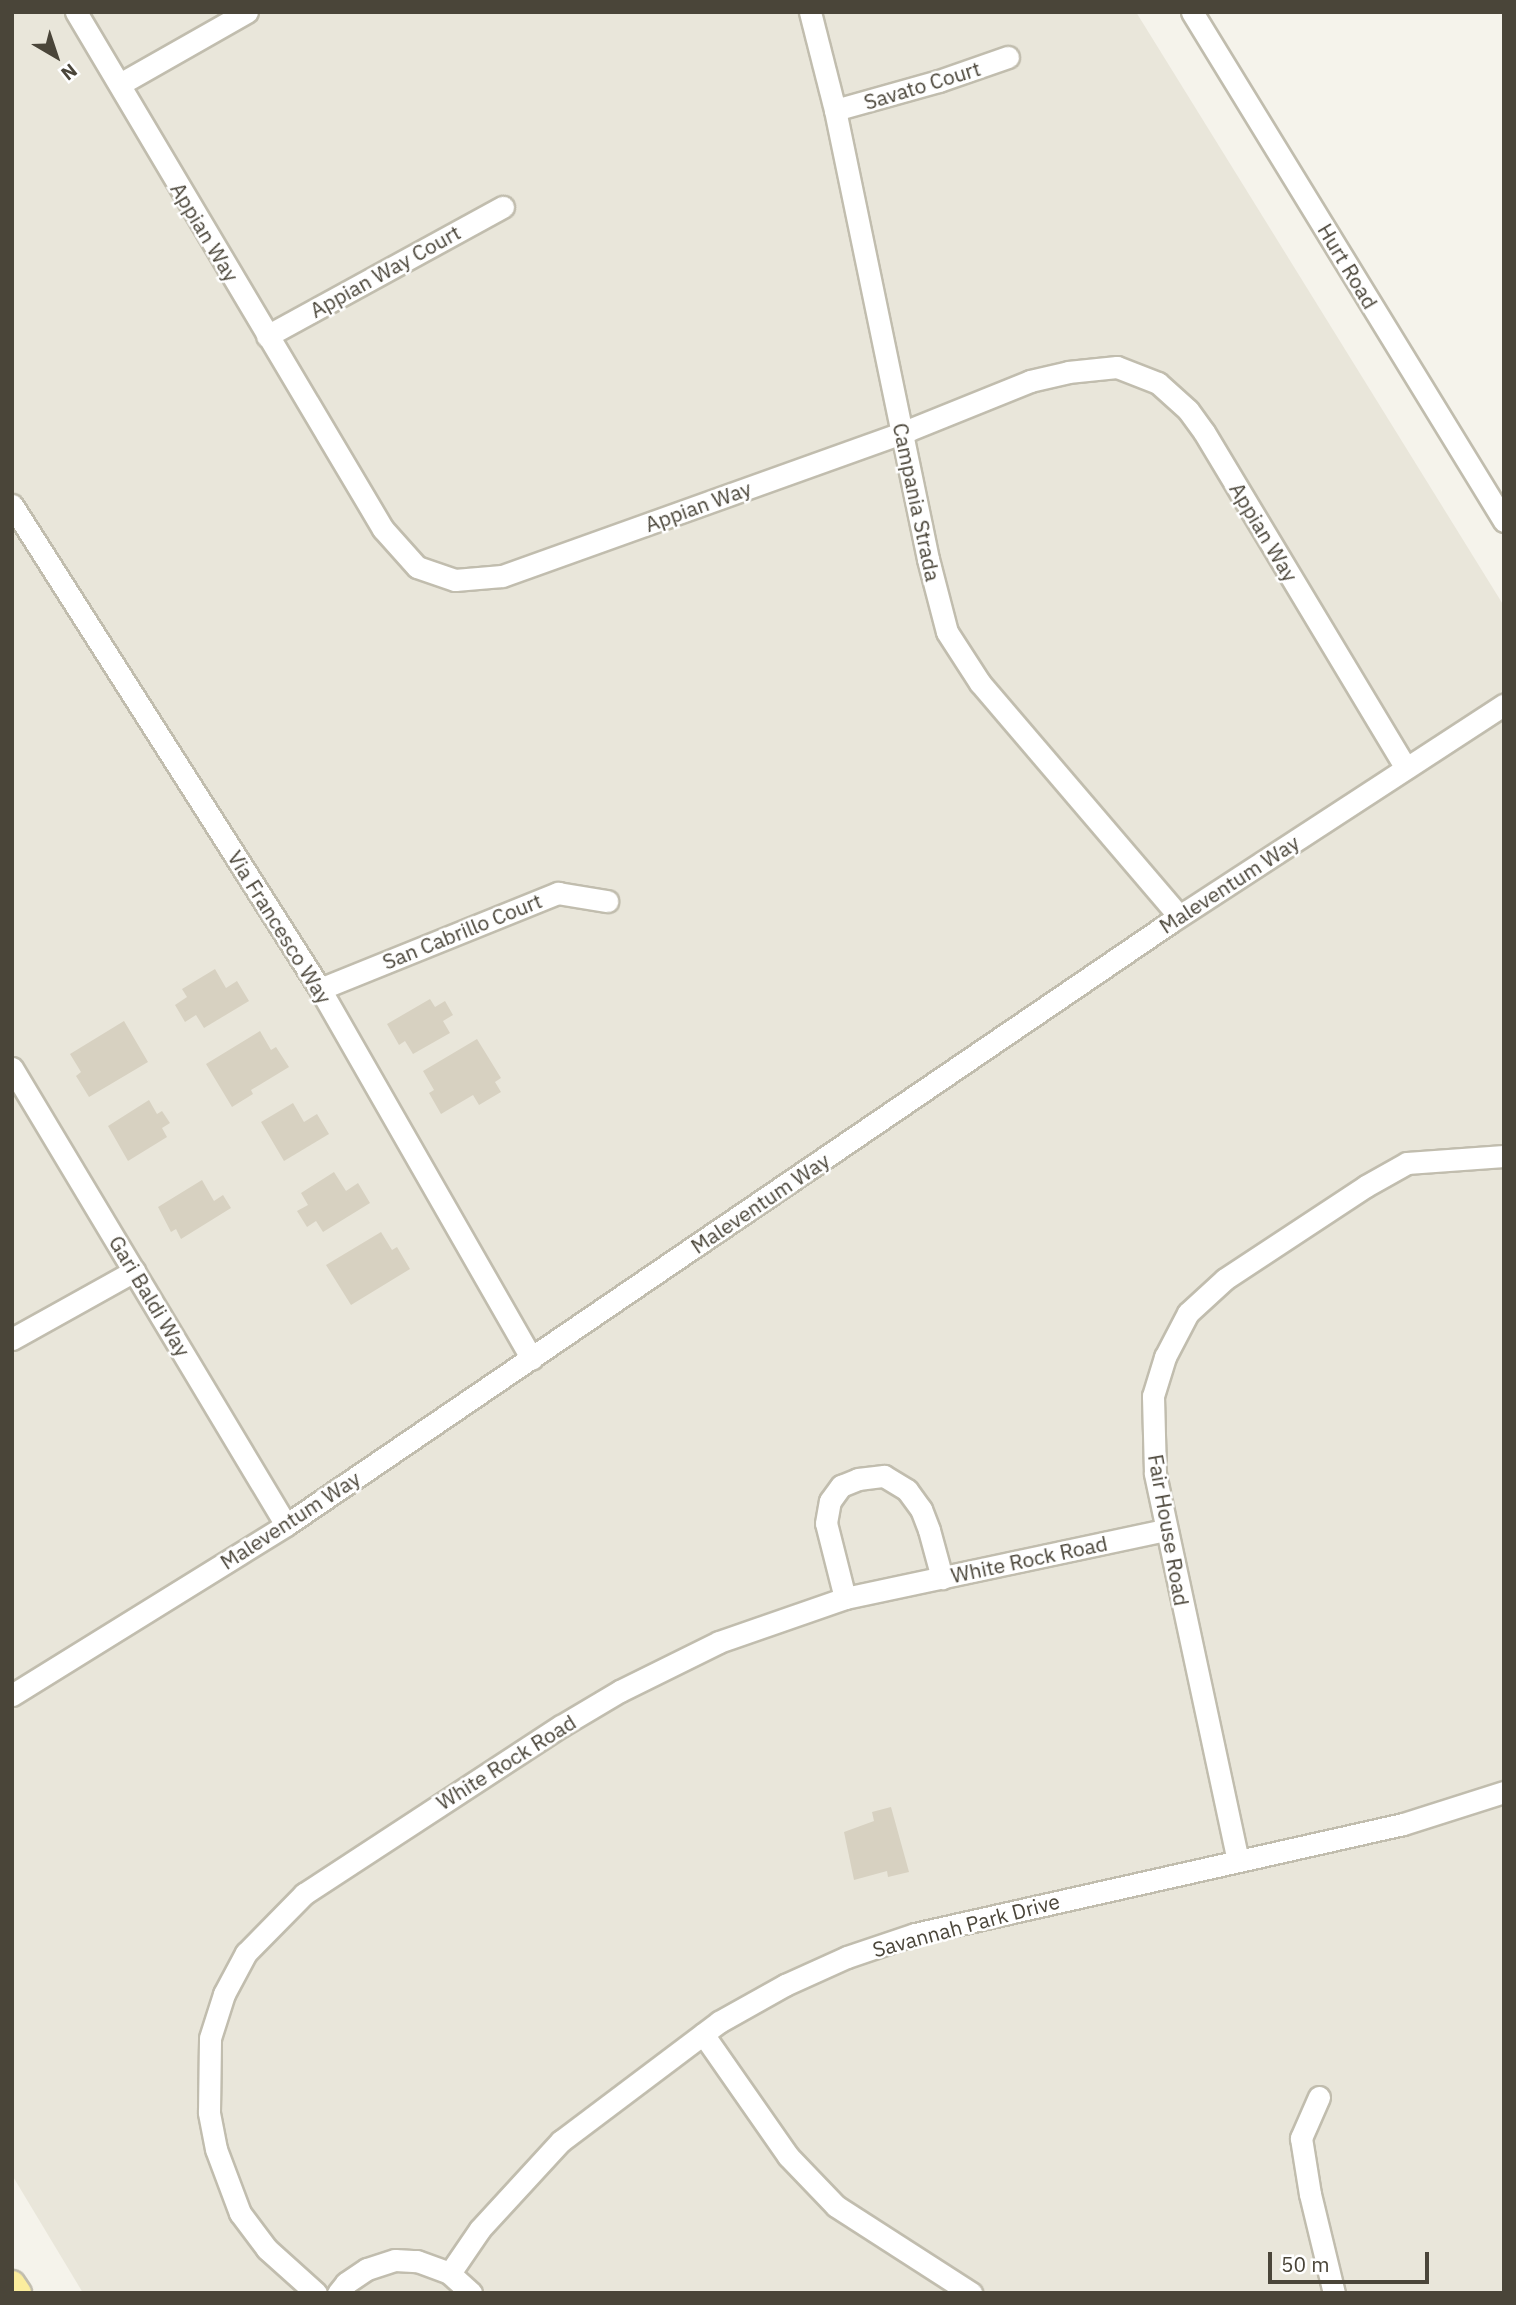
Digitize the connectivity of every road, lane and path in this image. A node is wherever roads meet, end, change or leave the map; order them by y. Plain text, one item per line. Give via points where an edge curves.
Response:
1 (76, 12) edge
2 (247, 12) edge
3 (810, 12) edge
4 (1192, 12) edge
5 (1008, 57) dead end
6 (120, 85) junction
7 (835, 110) junction
8 (503, 207) dead end
9 (267, 336) junction
10 (901, 433) junction
11 (12, 505) edge
12 (1504, 521) edge
13 (1504, 705) edge
14 (1406, 768) junction
15 (607, 901) dead end
16 (1179, 916) junction
17 (320, 989) junction
18 (12, 1068) edge
19 (1504, 1156) edge
20 (135, 1271) junction
21 (12, 1339) edge
22 (532, 1359) junction
23 (286, 1525) junction
24 (1166, 1530) junction
25 (942, 1578) junction
26 (845, 1598) junction
27 (12, 1695) edge
28 (1504, 1792) edge
29 (1238, 1861) junction
30 (703, 2034) junction
31 (1319, 2097) dead end
32 (449, 2272) junction
33 (12, 2284) edge
34 (18, 2293) edge
35 (316, 2293) edge
36 (338, 2293) edge
37 (471, 2293) edge
38 (971, 2293) edge
39 (1334, 2293) edge

1 - 6 street, Appian Way
2 - 6 street
3 - 7 street, Campania Strada
4 - 12 street, Hurt Road
5 - 7 street, Savato Court
6 - 9 street, Appian Way
7 - 10 street, Campania Strada
8 - 9 street, Appian Way Court
9 - 10 street, Appian Way via 383,529 417,567 455,580 502,576
10 - 14 street, Appian Way via 1030,381 1068,372 1117,367 1158,383 1204,432
10 - 16 street, Campania Strada via 939,603 956,650
11 - 17 street, Via Francesco Way
13 - 14 street, Maleventum Way
14 - 16 street, Maleventum Way
15 - 17 street, San Cabrillo Court via 558,893
16 - 22 street, Maleventum Way
17 - 22 street, Via Francesco Way
18 - 20 street, Gari Baldi Way
19 - 24 street, Fair House Road via 1407,1163 1299,1227 1224,1279 1188,1313 1153,1396 1155,1472
20 - 21 street
20 - 23 street, Gari Baldi Way
22 - 23 street, Maleventum Way
23 - 27 street, Maleventum Way
24 - 25 street, White Rock Road
24 - 29 street, Fair House Road
25 - 26 street, White Rock Road
25 - 26 street via 925,1519 907,1490 884,1476 858,1479 841,1486 830,1501 826,1523
26 - 35 street, White Rock Road via 719,1642 620,1691 304,1894 246,1953 224,1994 210,2038 209,2112 216,2149 240,2213 267,2249
28 - 29 street, Savannah Park Drive via 1403,1824
29 - 30 street, Savannah Park Drive via 915,1934 785,1985
30 - 32 street, Savannah Park Drive via 561,2141 480,2229
30 - 38 street via 788,2156 836,2206
31 - 39 street via 1301,2138
32 - 36 street via 417,2261 395,2260 367,2269
32 - 37 street
33 - 34 main road

